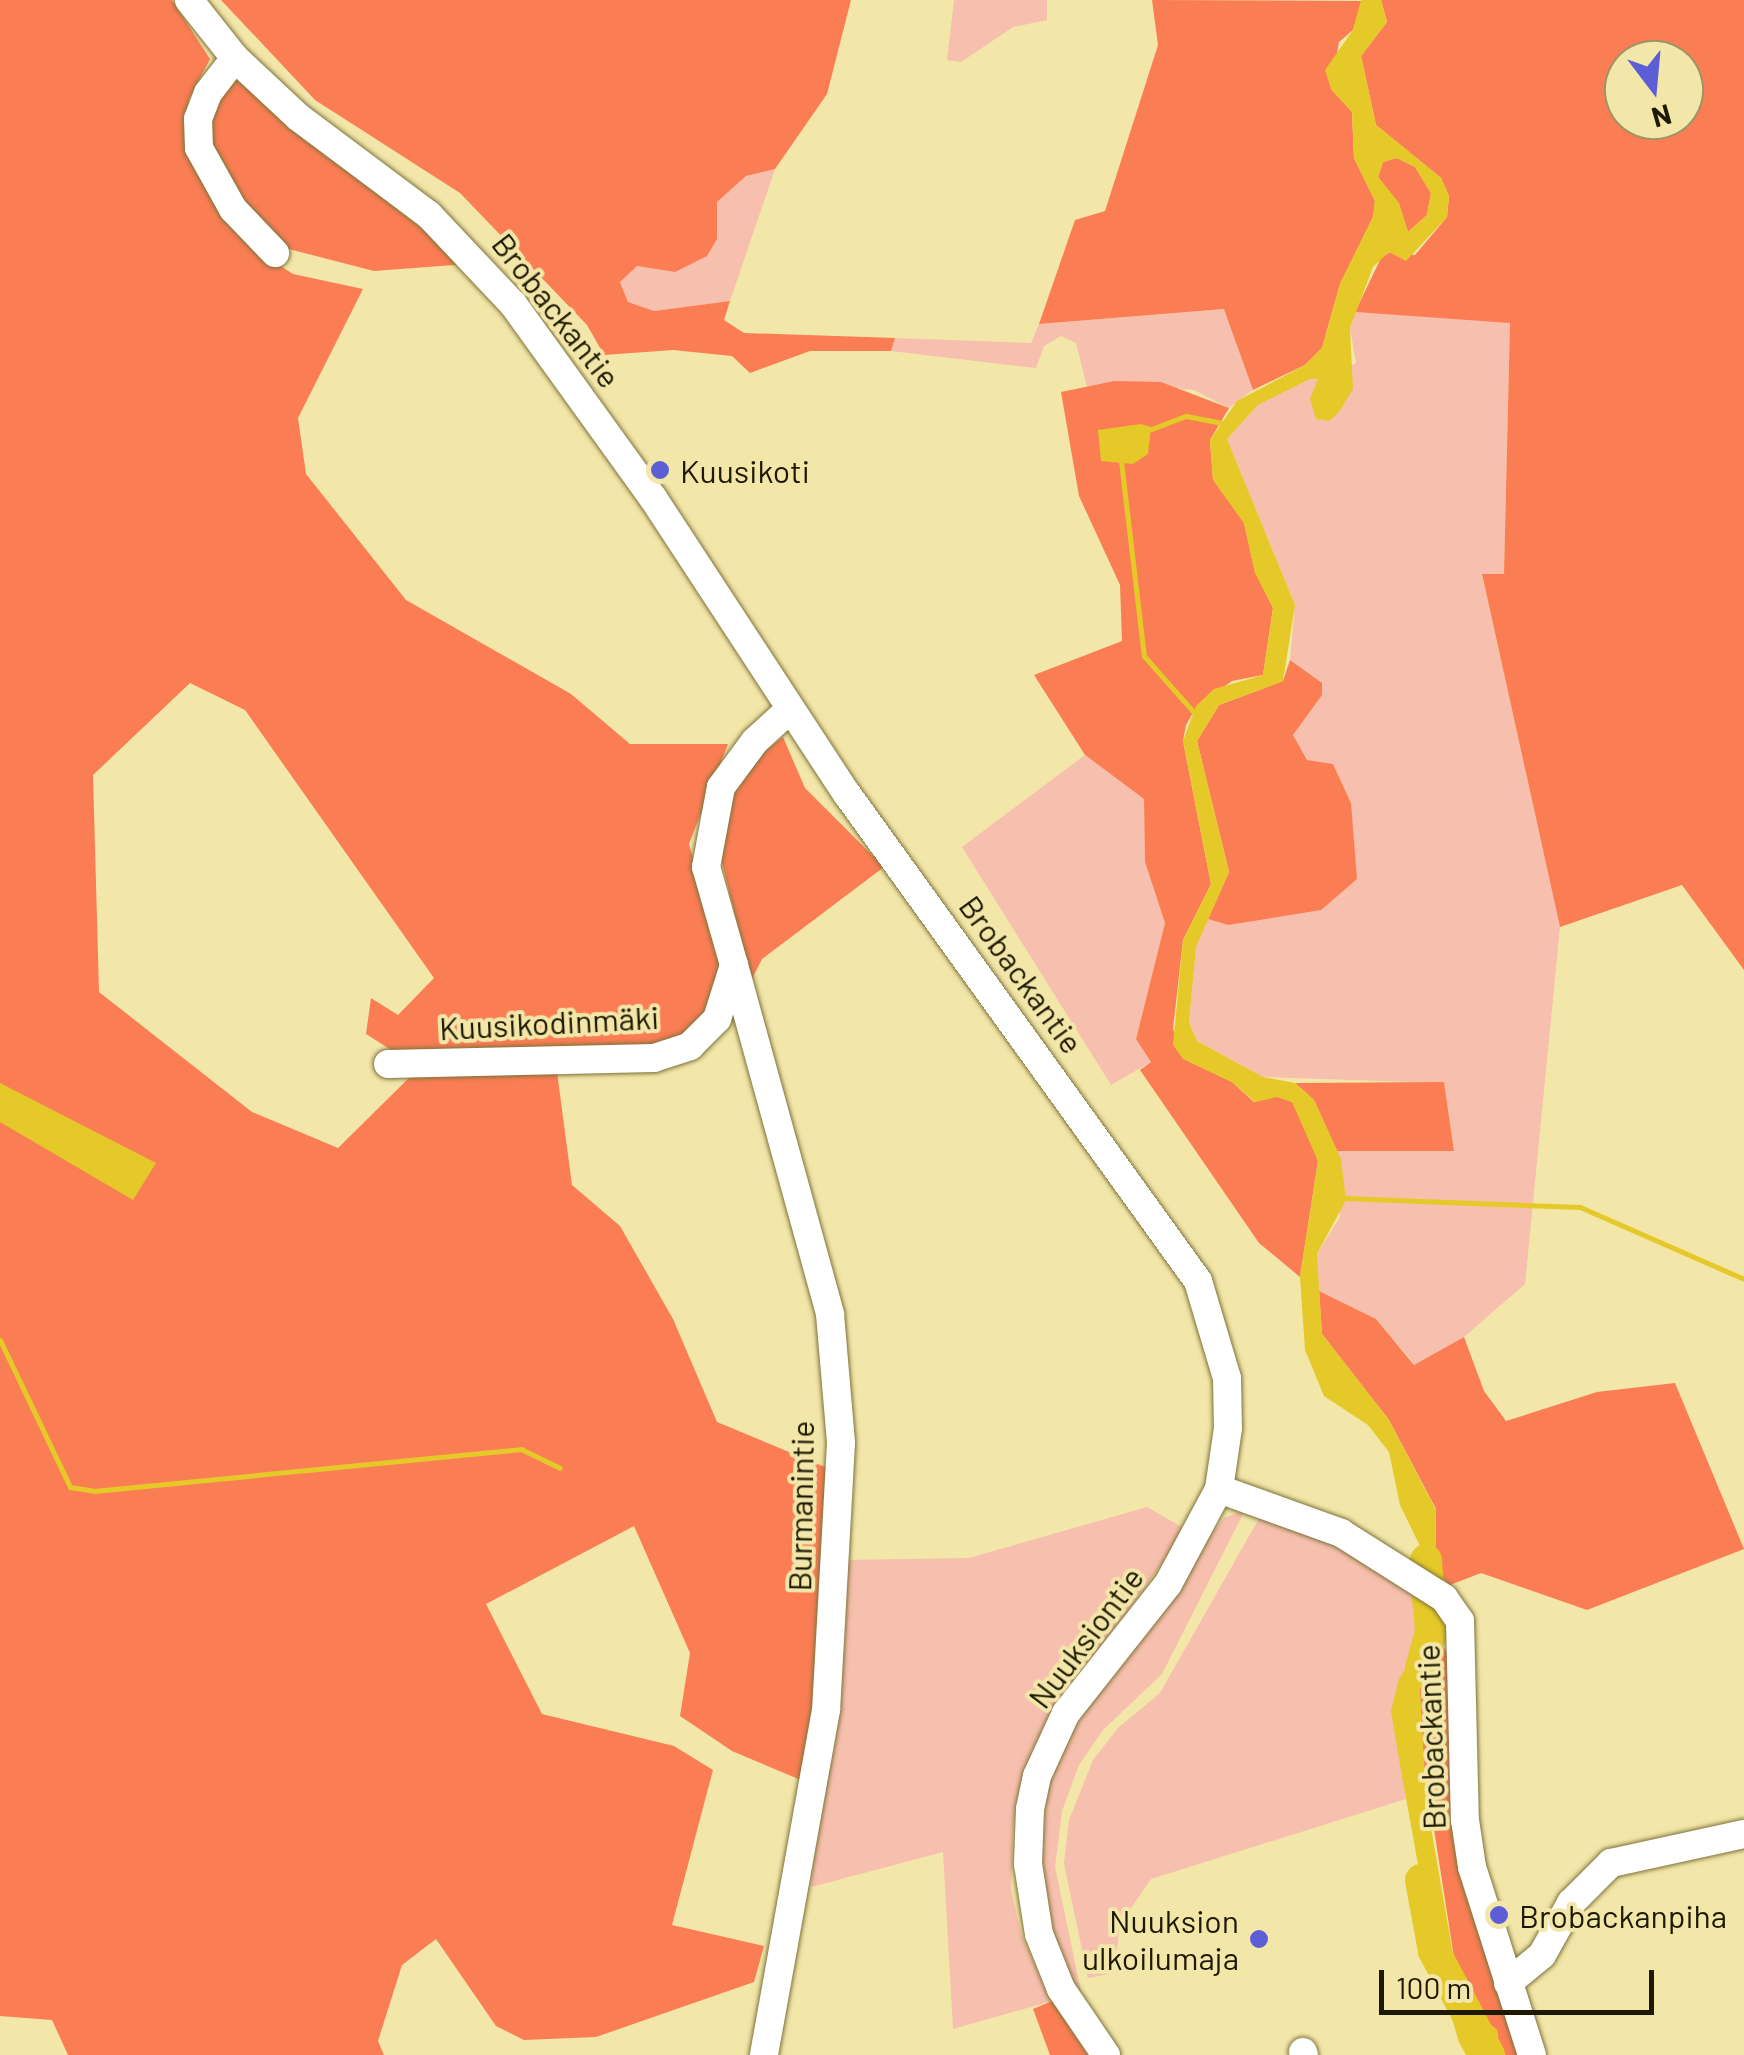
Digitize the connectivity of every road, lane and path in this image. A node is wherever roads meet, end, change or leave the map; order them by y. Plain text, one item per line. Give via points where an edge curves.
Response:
1 (189, 0) edge
2 (235, 58) junction
3 (274, 252) dead end
4 (790, 709) junction
5 (734, 965) junction
6 (388, 1064) dead end
7 (1219, 1489) junction
8 (1744, 1834) edge
9 (1508, 1983) junction
10 (764, 2055) edge
11 (1106, 2055) edge
12 (1532, 2055) edge

1 - 2 street, Brobackantie
2 - 3 street via 208,92 198,119 198,148 233,209
2 - 4 street, Brobackantie via 473,256 643,483
4 - 5 street via 754,741 721,787 709,828 706,867
4 - 7 street, Brobackantie via 1198,1281 1227,1378
5 - 6 street, Kuusikodinmäki via 717,1019 690,1046 654,1058
5 - 10 street, Burmanintie via 830,1314 840,1443 826,1710
7 - 9 street, Brobackantie via 1341,1533 1452,1606 1463,1633 1465,1820
7 - 11 street, Nuuksiontie via 1168,1584 1066,1713 1037,1776 1030,1810 1028,1864 1040,1934 1061,1989
8 - 9 street via 1611,1863 1572,1903 1542,1955
9 - 12 street, Brobackantie

